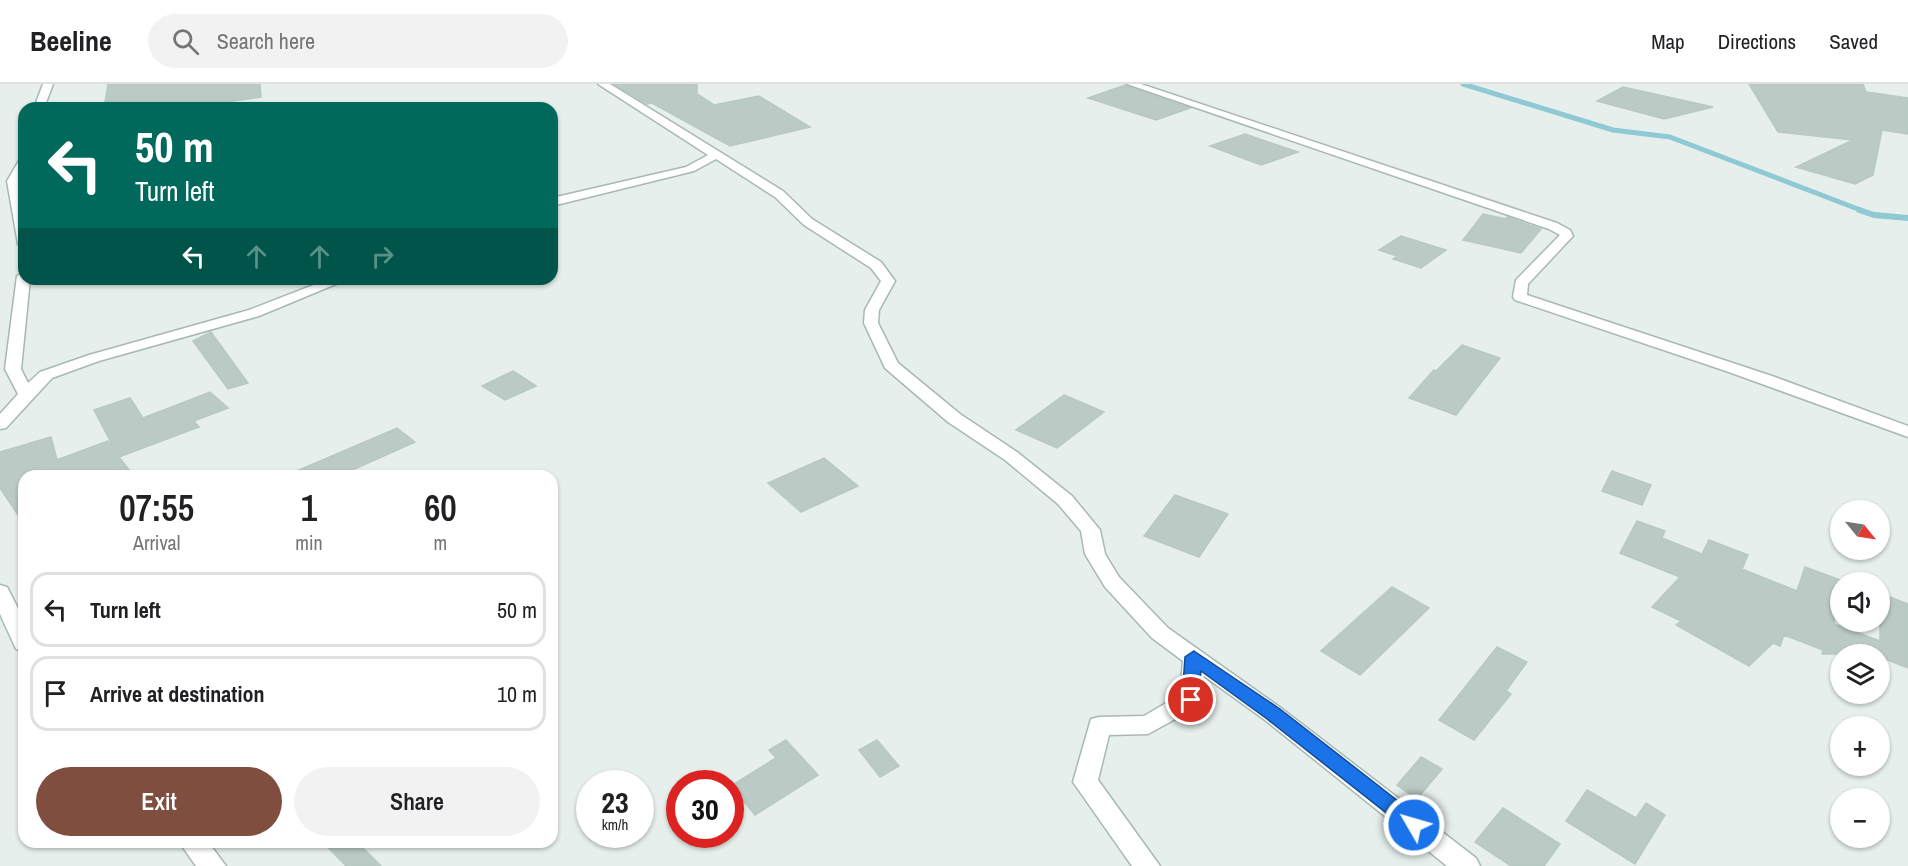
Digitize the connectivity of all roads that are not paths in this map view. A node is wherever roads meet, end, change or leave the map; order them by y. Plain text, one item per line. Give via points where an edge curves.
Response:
1 (48, 84) edge
2 (603, 84) edge
3 (1132, 84) edge
4 (41, 102) edge
5 (716, 155) junction
6 (18, 172) edge
7 (558, 200) edge
8 (18, 210) edge
9 (23, 285) edge
10 (328, 285) edge
11 (26, 394) junction
12 (0, 424) edge
13 (1908, 432) edge
14 (0, 592) edge
15 (18, 630) edge
16 (1194, 657) junction
17 (197, 848) edge
18 (213, 866) edge
19 (1148, 866) edge
20 (1467, 866) edge

1 - 4 street
2 - 5 street
3 - 13 street via 1553,226 1567,236 1521,283 1520,297
5 - 7 street via 690,169
5 - 16 street via 779,194 808,222 876,265 888,280 872,309 871,323 891,365 954,418 1011,456 1065,500 1090,530 1095,554 1112,582 1160,633
6 - 8 street via 13,181
9 - 11 street via 13,369
10 - 11 street via 254,313 46,375
11 - 12 street
14 - 15 street
16 - 19 street via 1191,700 1148,725 1099,726 1085,782
16 - 20 street via 1274,714
17 - 18 street

